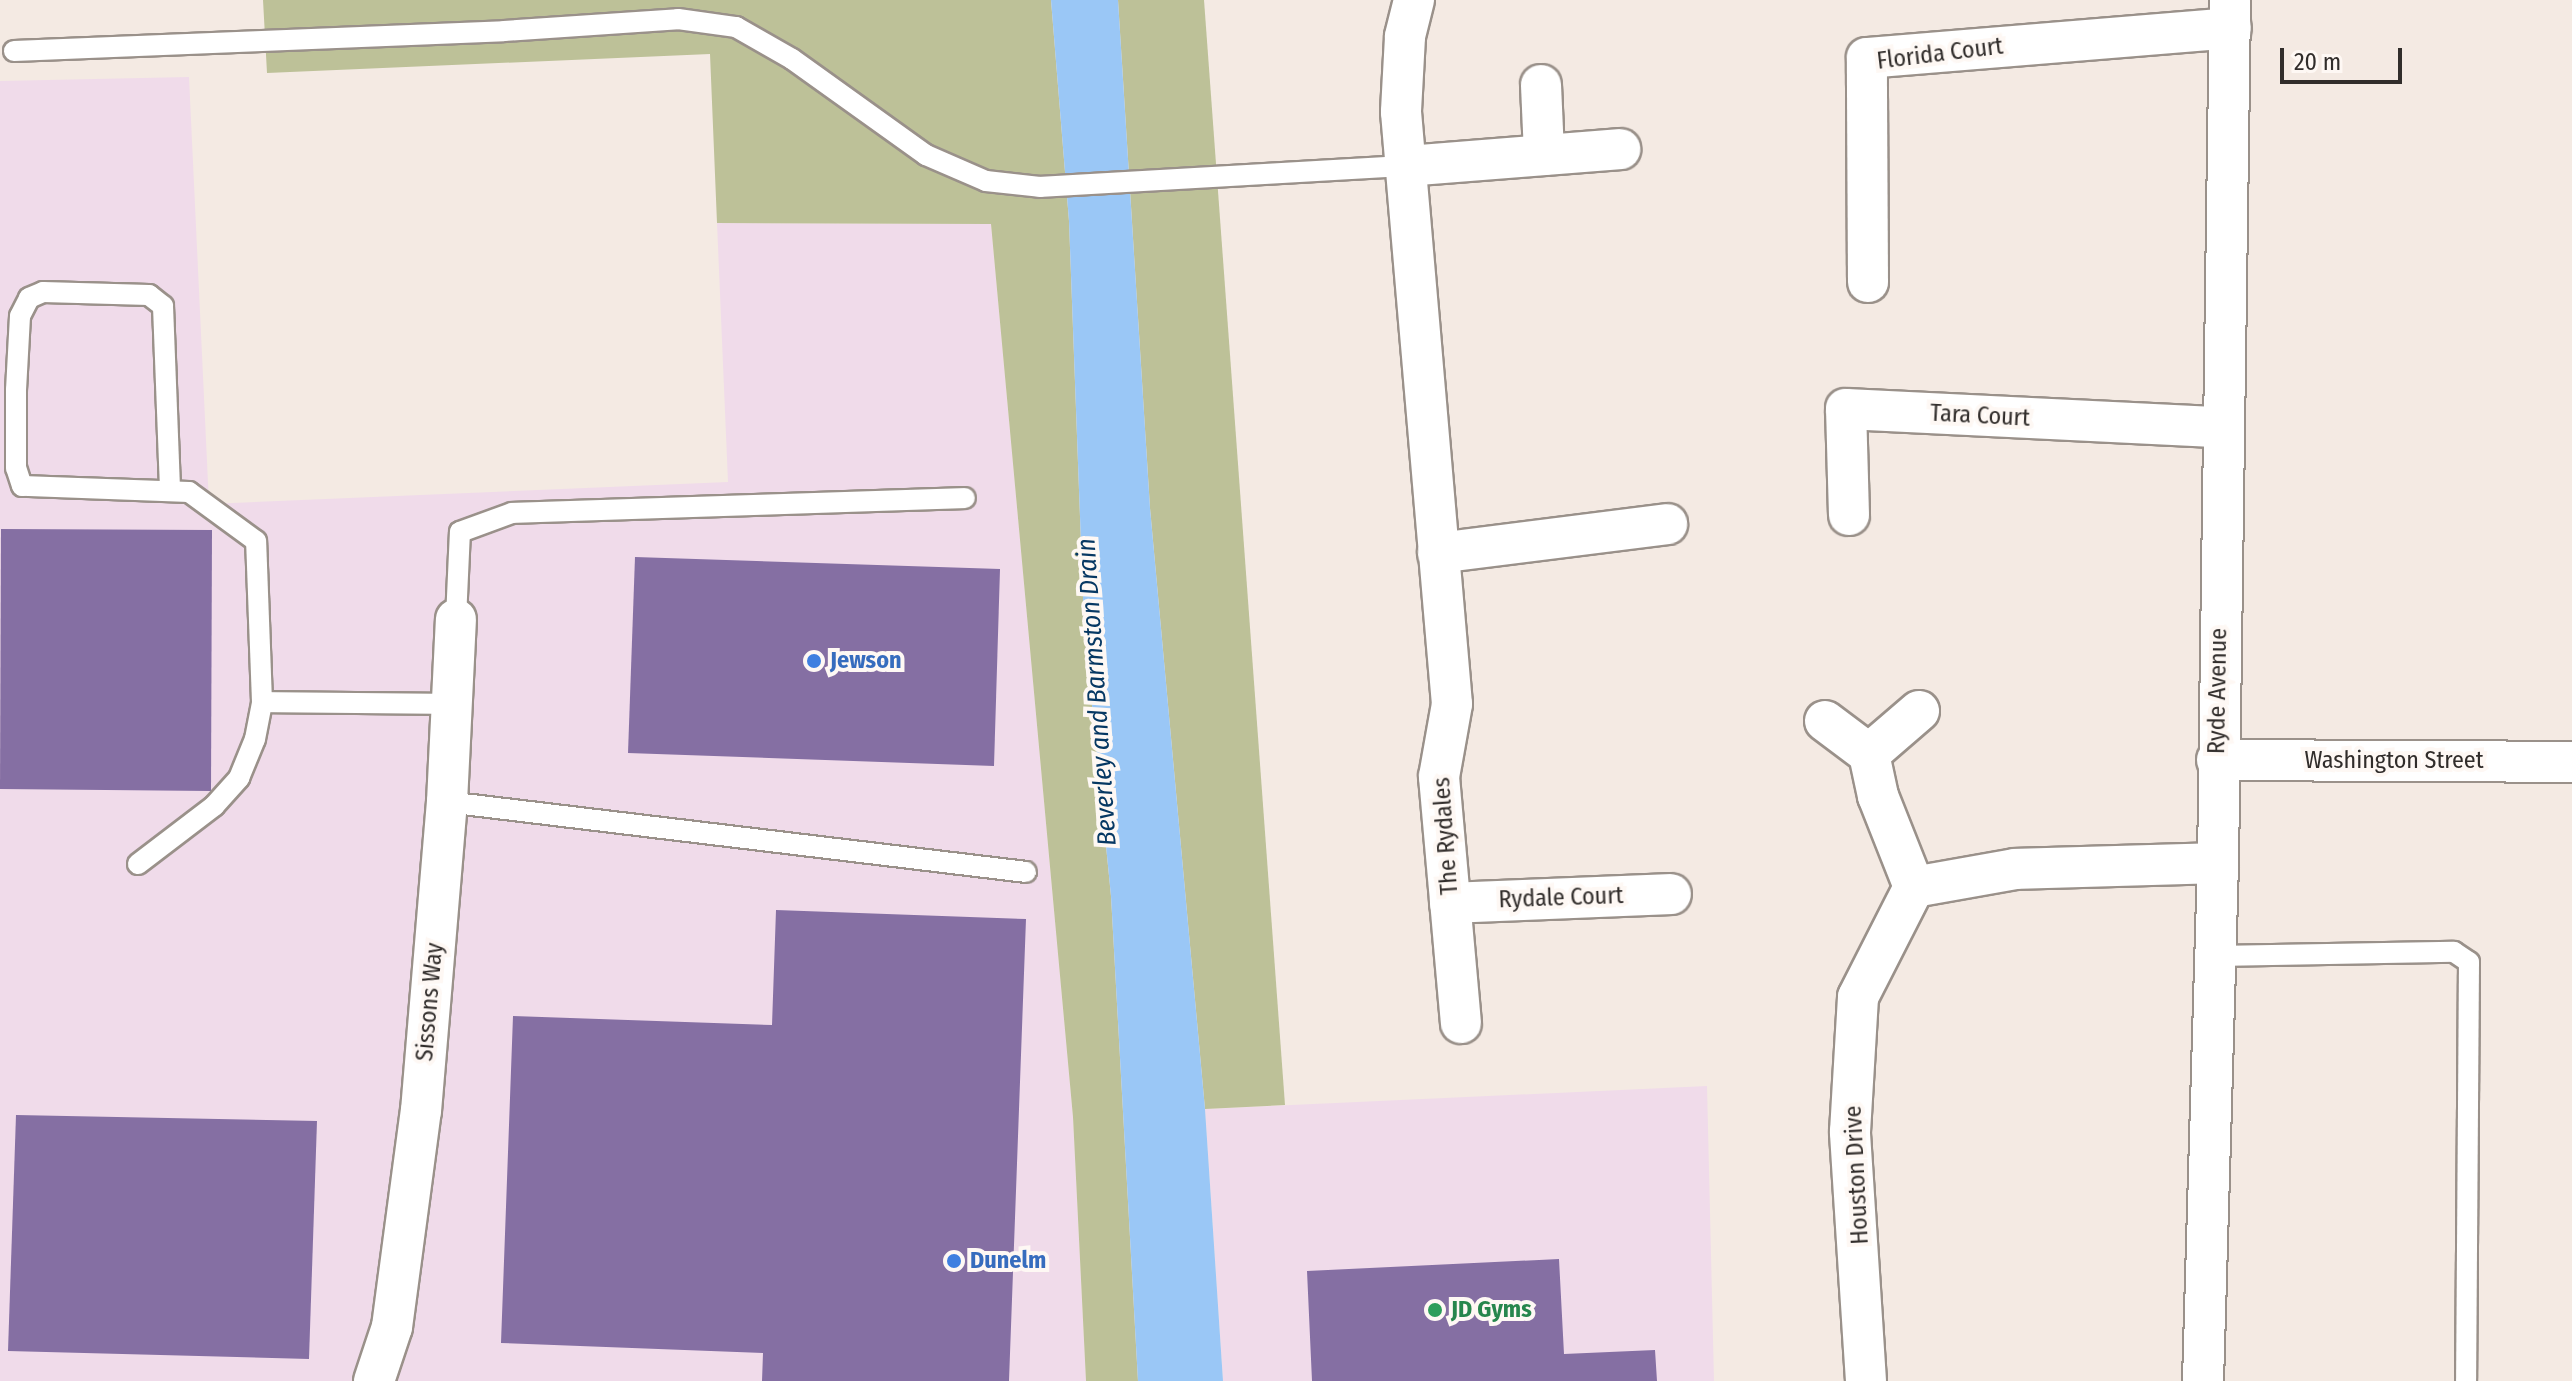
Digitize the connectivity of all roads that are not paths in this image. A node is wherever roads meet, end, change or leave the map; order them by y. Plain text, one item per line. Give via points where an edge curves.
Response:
1 (1414, 0) edge
2 (2230, 14) edge
3 (14, 51) dead end
4 (1541, 85) dead end
5 (1620, 149) dead end
6 (1544, 155) junction
7 (1406, 166) junction
8 (1868, 282) dead end
9 (2220, 427) junction
10 (170, 491) junction
11 (965, 498) dead end
12 (1849, 515) dead end
13 (1667, 524) dead end
14 (1438, 553) junction
15 (456, 619) joint
16 (262, 702) junction
17 (450, 704) junction
18 (1919, 711) dead end
19 (1825, 721) dead end
20 (1869, 754) junction
21 (2217, 760) junction
22 (2572, 762) edge
23 (447, 802) junction
24 (2218, 863) junction
25 (138, 864) dead end
26 (1026, 872) dead end
27 (1914, 887) junction
28 (1671, 894) dead end
29 (1450, 903) junction
30 (2216, 956) junction
31 (1461, 1023) dead end
32 (374, 1381) edge
33 (1866, 1381) edge
34 (2203, 1381) edge
35 (2466, 1381) edge

1 - 7 street, The Rydales via 1405,37 1401,112
2 - 8 street, Florida Court via 1867,58
2 - 9 street, Ryde Avenue
3 - 7 lane via 678,19 736,27 947,167 986,181 1040,187
4 - 6 street
5 - 6 street
6 - 7 street
7 - 14 street, The Rydales
9 - 12 street, Tara Court via 1846,409
9 - 21 street, Ryde Avenue
10 - 10 lane via 163,306 149,295 43,292 29,298 20,316 16,390 16,468 22,486 43,491
10 - 16 lane via 189,492 256,541
11 - 15 lane via 512,513 460,532
13 - 14 street
14 - 29 street, The Rydales via 1452,704 1439,777
15 - 17 street, Sissons Way
16 - 17 lane
16 - 25 lane via 255,739 239,778 194,825
17 - 23 street, Sissons Way
18 - 20 street
19 - 20 street
20 - 27 street via 1878,796
21 - 22 street, Washington Street
21 - 24 street, Ryde Avenue
23 - 26 lane
23 - 32 street, Sissons Way via 421,1111 392,1327
24 - 27 street via 2015,869
24 - 30 street, Ryde Avenue
27 - 33 street, Houston Drive via 1858,997 1850,1132
28 - 29 street, Rydale Court
29 - 31 street, The Rydales
30 - 34 street, Ryde Avenue
30 - 35 lane via 2454,952 2469,962

